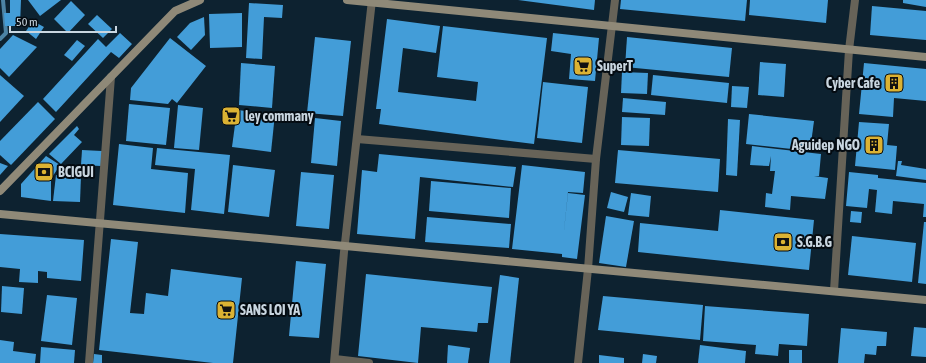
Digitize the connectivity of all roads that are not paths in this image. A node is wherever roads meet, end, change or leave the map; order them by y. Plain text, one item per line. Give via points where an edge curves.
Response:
1 (200, 0) edge
2 (347, 0) edge
3 (615, 0) edge
4 (855, 0) edge
5 (372, 1) edge
6 (612, 26) junction
7 (849, 50) junction
8 (926, 57) edge
9 (111, 77) junction
10 (357, 138) junction
11 (596, 159) junction
12 (0, 191) edge
13 (0, 214) edge
14 (100, 224) junction
15 (345, 247) junction
16 (588, 269) junction
17 (834, 291) junction
18 (926, 300) edge
19 (335, 361) edge
20 (89, 363) edge
21 (369, 363) edge
22 (578, 363) edge

1 - 9 main road via 176,11
2 - 5 main road
3 - 6 street
4 - 7 street
5 - 6 main road
5 - 10 street
6 - 7 main road
6 - 11 street
7 - 8 main road
7 - 17 street
9 - 12 main road
9 - 14 street
10 - 11 street
10 - 15 street
11 - 16 street
13 - 14 main road
14 - 15 main road
14 - 20 street
15 - 16 main road
15 - 19 street
16 - 17 main road
16 - 22 street
17 - 18 main road
19 - 21 street

